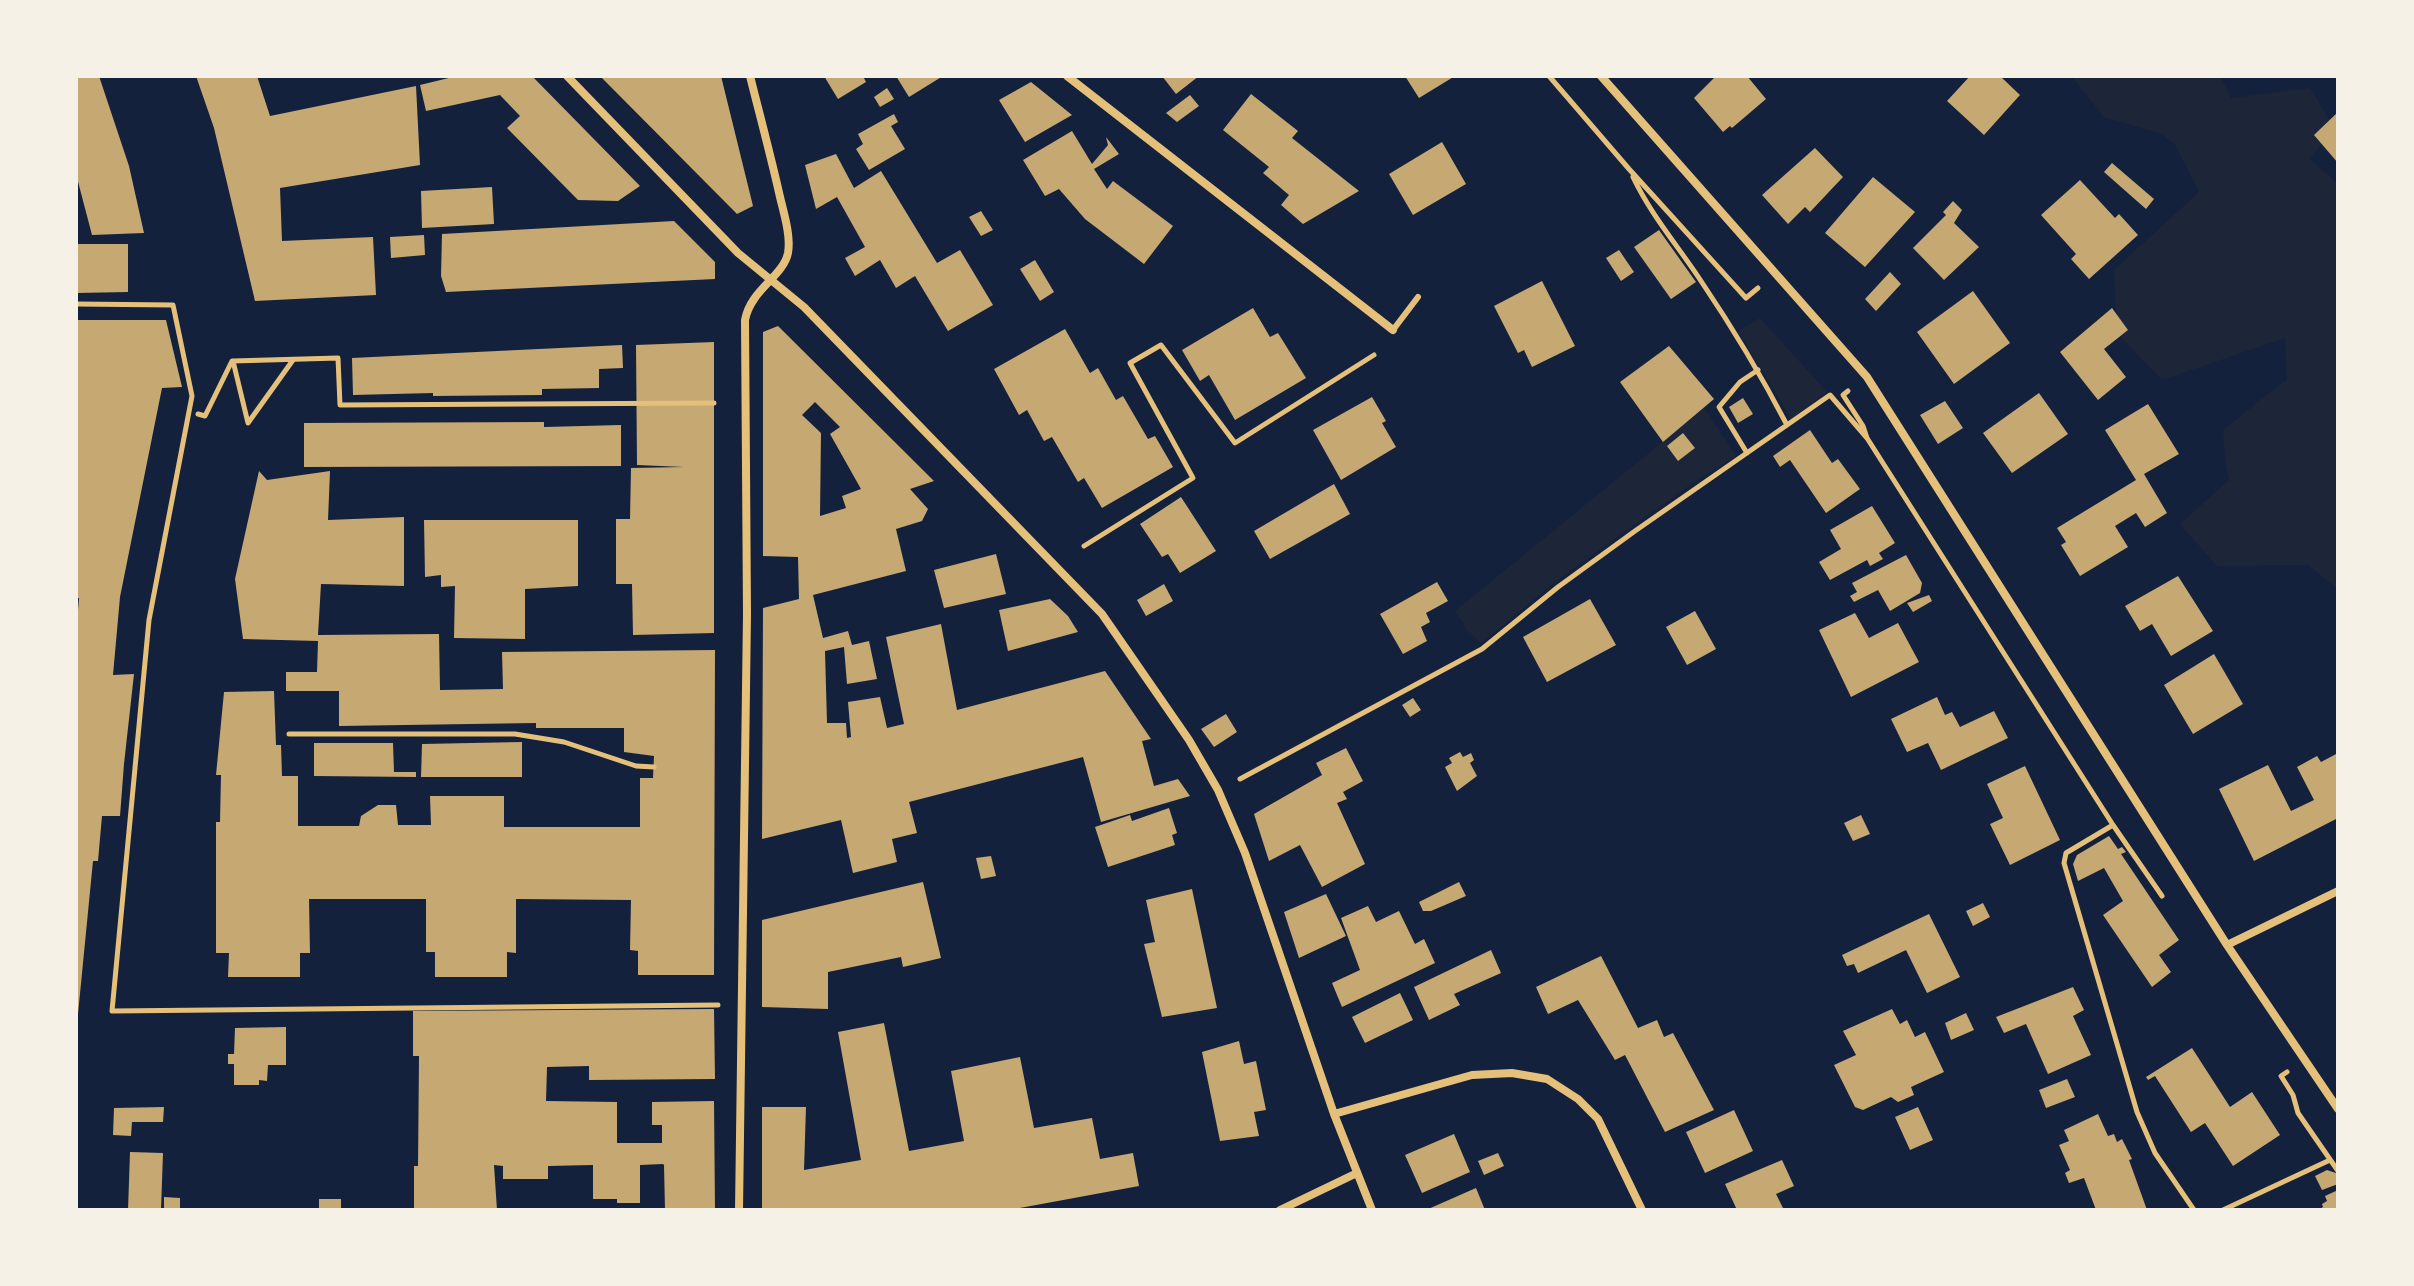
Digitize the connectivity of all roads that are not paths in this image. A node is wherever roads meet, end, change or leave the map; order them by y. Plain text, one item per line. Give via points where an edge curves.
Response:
1 (567, 76) edge
2 (750, 76) edge
3 (1067, 76) edge
4 (1601, 76) edge
5 (770, 279) junction
6 (1418, 297) dead end
7 (1393, 330) joint
8 (2338, 891) edge
9 (2227, 945) junction
10 (2338, 1109) edge
11 (1334, 1114) junction
12 (1357, 1173) junction
13 (739, 1210) edge
14 (1280, 1210) edge
15 (1372, 1210) edge
16 (1642, 1210) edge

1 - 5 street via 738,253
2 - 5 street via 788,244 788,254
3 - 7 street
4 - 9 street via 1867,377
5 - 11 street via 804,307 1102,614 1189,740 1245,853
5 - 13 street via 747,307 745,320
6 - 7 lane
8 - 9 street
9 - 10 street
11 - 12 street
11 - 16 street via 1472,1075 1512,1073 1547,1079 1598,1119
12 - 14 street
12 - 15 street

